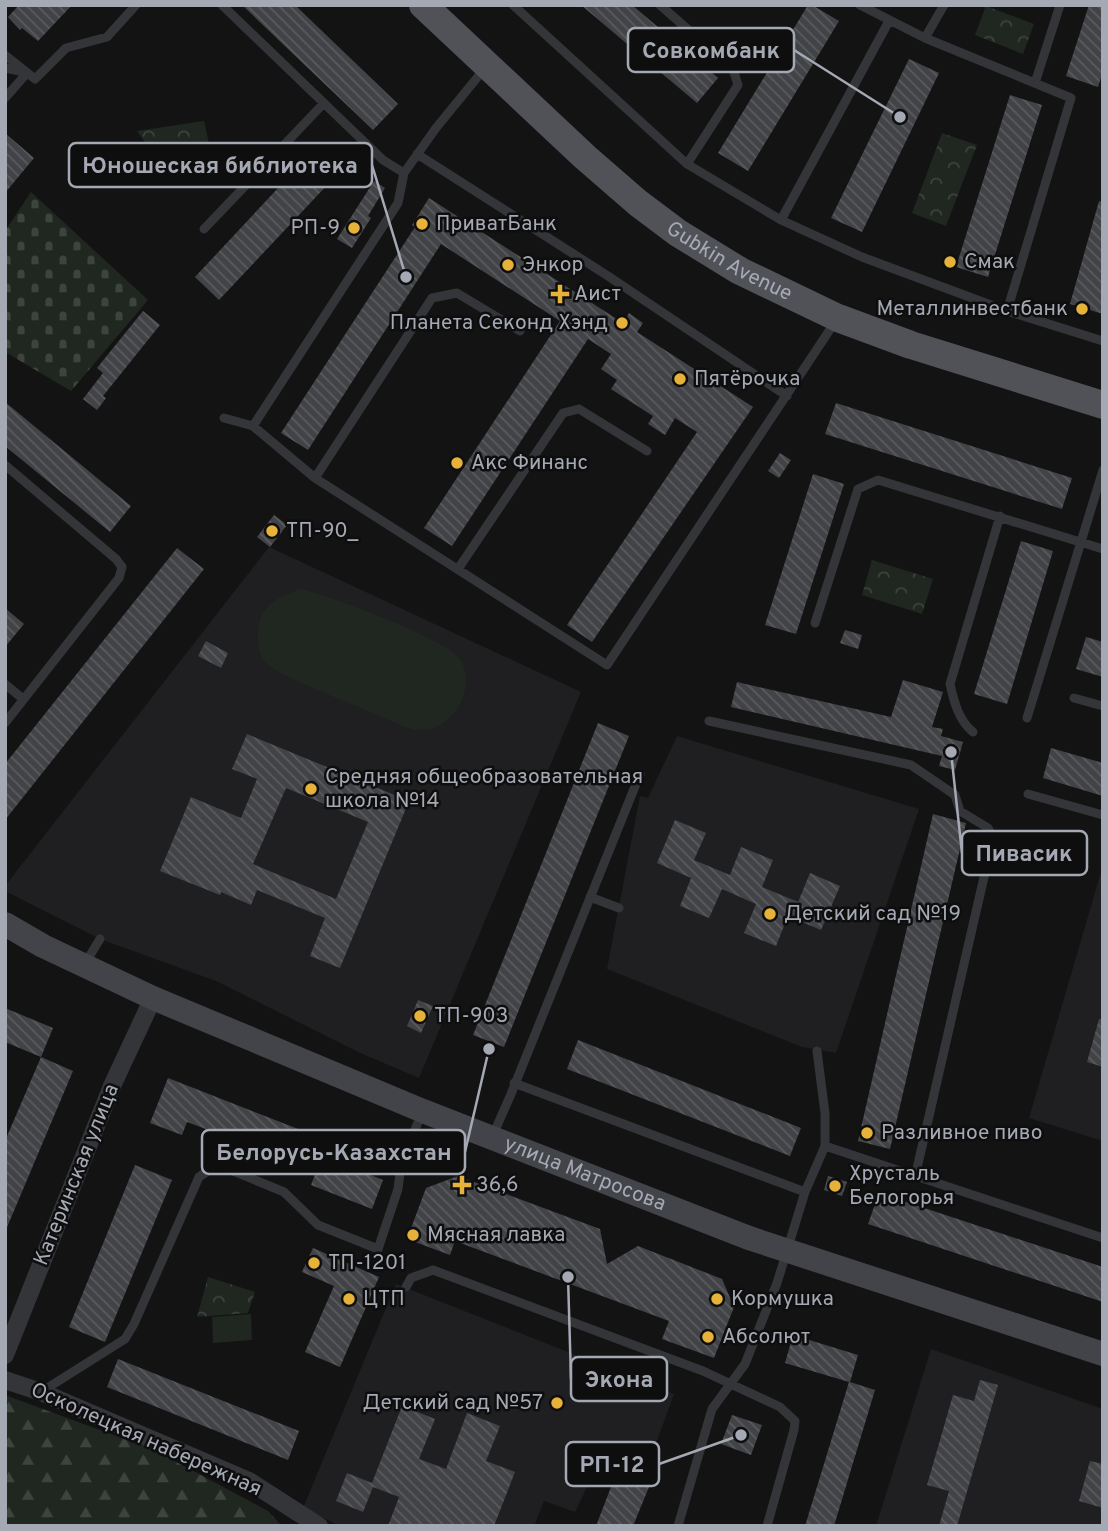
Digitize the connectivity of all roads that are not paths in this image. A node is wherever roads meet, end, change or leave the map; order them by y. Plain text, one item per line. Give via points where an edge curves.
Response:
1 (136, 5) edge
2 (222, 5) edge
3 (423, 5) edge
4 (513, 5) edge
5 (660, 5) edge
6 (860, 5) edge
7 (944, 5) edge
8 (1060, 5) edge
9 (889, 21) junction
10 (925, 38) junction
11 (5, 54) edge
12 (487, 65) junction
13 (5, 68) edge
14 (27, 73) junction
15 (1035, 83) junction
16 (5, 98) edge
17 (324, 103) junction
18 (417, 154) junction
19 (687, 164) junction
20 (404, 173) junction
21 (781, 220) junction
22 (204, 229) dead end
23 (1007, 311) junction
24 (838, 318) junction
25 (520, 331) dead end
26 (1103, 341) edge
27 (787, 396) junction
28 (1103, 405) edge
29 (224, 418) dead end
30 (253, 426) junction
31 (647, 451) dead end
32 (5, 466) edge
33 (1103, 470) edge
34 (315, 478) junction
35 (1000, 516) junction
36 (1080, 542) junction
37 (1103, 549) edge
38 (458, 569) junction
39 (815, 623) dead end
40 (5, 684) edge
41 (1074, 698) dead end
42 (23, 699) junction
43 (1103, 706) edge
44 (1027, 718) dead end
45 (709, 720) dead end
46 (5, 723) edge
47 (973, 733) dead end
48 (640, 774) dead end
49 (1028, 794) dead end
50 (1103, 815) edge
51 (590, 897) junction
52 (619, 908) dead end
53 (5, 924) edge
54 (100, 939) dead end
55 (83, 967) junction
56 (153, 998) junction
57 (817, 1051) dead end
58 (514, 1083) junction
59 (423, 1111) junction
60 (492, 1137) junction
61 (825, 1146) junction
62 (915, 1177) junction
63 (805, 1192) junction
64 (1103, 1238) edge
65 (786, 1251) junction
66 (406, 1287) dead end
67 (1103, 1354) edge
68 (5, 1355) edge
69 (5, 1380) edge
70 (733, 1384) junction
71 (41, 1392) junction
72 (319, 1526) edge
73 (678, 1526) edge
74 (767, 1526) edge

1 - 14 lane via 107,37 66,48 35,79
2 - 17 lane
3 - 12 main road, Gubkin Avenue
4 - 19 lane
5 - 19 lane via 733,69 738,85
6 - 9 lane
7 - 10 lane
8 - 15 lane
9 - 10 lane
9 - 21 lane
10 - 15 lane
11 - 14 lane
12 - 18 lane
12 - 24 main road, Gubkin Avenue via 585,158 678,233 740,271
13 - 14 lane
14 - 16 lane
15 - 23 lane via 1071,98
17 - 20 lane via 383,160
17 - 22 lane
18 - 20 lane
18 - 27 lane
19 - 21 lane
20 - 30 lane via 398,203
21 - 23 lane via 862,257
23 - 26 lane
24 - 27 lane
24 - 28 main road, Gubkin Avenue
25 - 34 lane via 457,293 432,298
27 - 38 lane via 607,665
29 - 30 lane
30 - 34 lane
31 - 38 lane via 579,410 562,413
32 - 42 lane via 122,566 119,578
33 - 36 lane
34 - 38 lane
35 - 36 lane
35 - 39 lane via 878,480 858,489
35 - 47 lane via 950,684 955,704
36 - 37 lane
36 - 44 lane
40 - 42 lane
41 - 43 lane
42 - 46 lane
45 - 62 lane via 911,765 955,795 960,811 988,828 993,838
48 - 51 lane
49 - 50 lane
51 - 52 lane
51 - 58 lane
53 - 55 main road, улица Матросова
54 - 55 lane
55 - 56 main road, улица Матросова
56 - 59 main road, улица Матросова
56 - 68 street, Катеринская улица via 112,1086
57 - 61 lane
58 - 60 lane
58 - 63 lane
59 - 60 main road, улица Матросова
59 - 71 lane via 401,1165 378,1249 318,1225 284,1192 226,1168 212,1168 199,1177 125,1339
60 - 65 main road, улица Матросова
61 - 62 lane
61 - 63 lane
62 - 64 lane
63 - 65 lane
65 - 67 main road, улица Матросова
65 - 70 lane via 745,1364
66 - 70 lane via 411,1278 433,1270
69 - 71 street, Осколецкая набережная
70 - 73 lane via 712,1409
70 - 74 lane via 780,1406 794,1421
71 - 72 street, Осколецкая набережная via 249,1481

